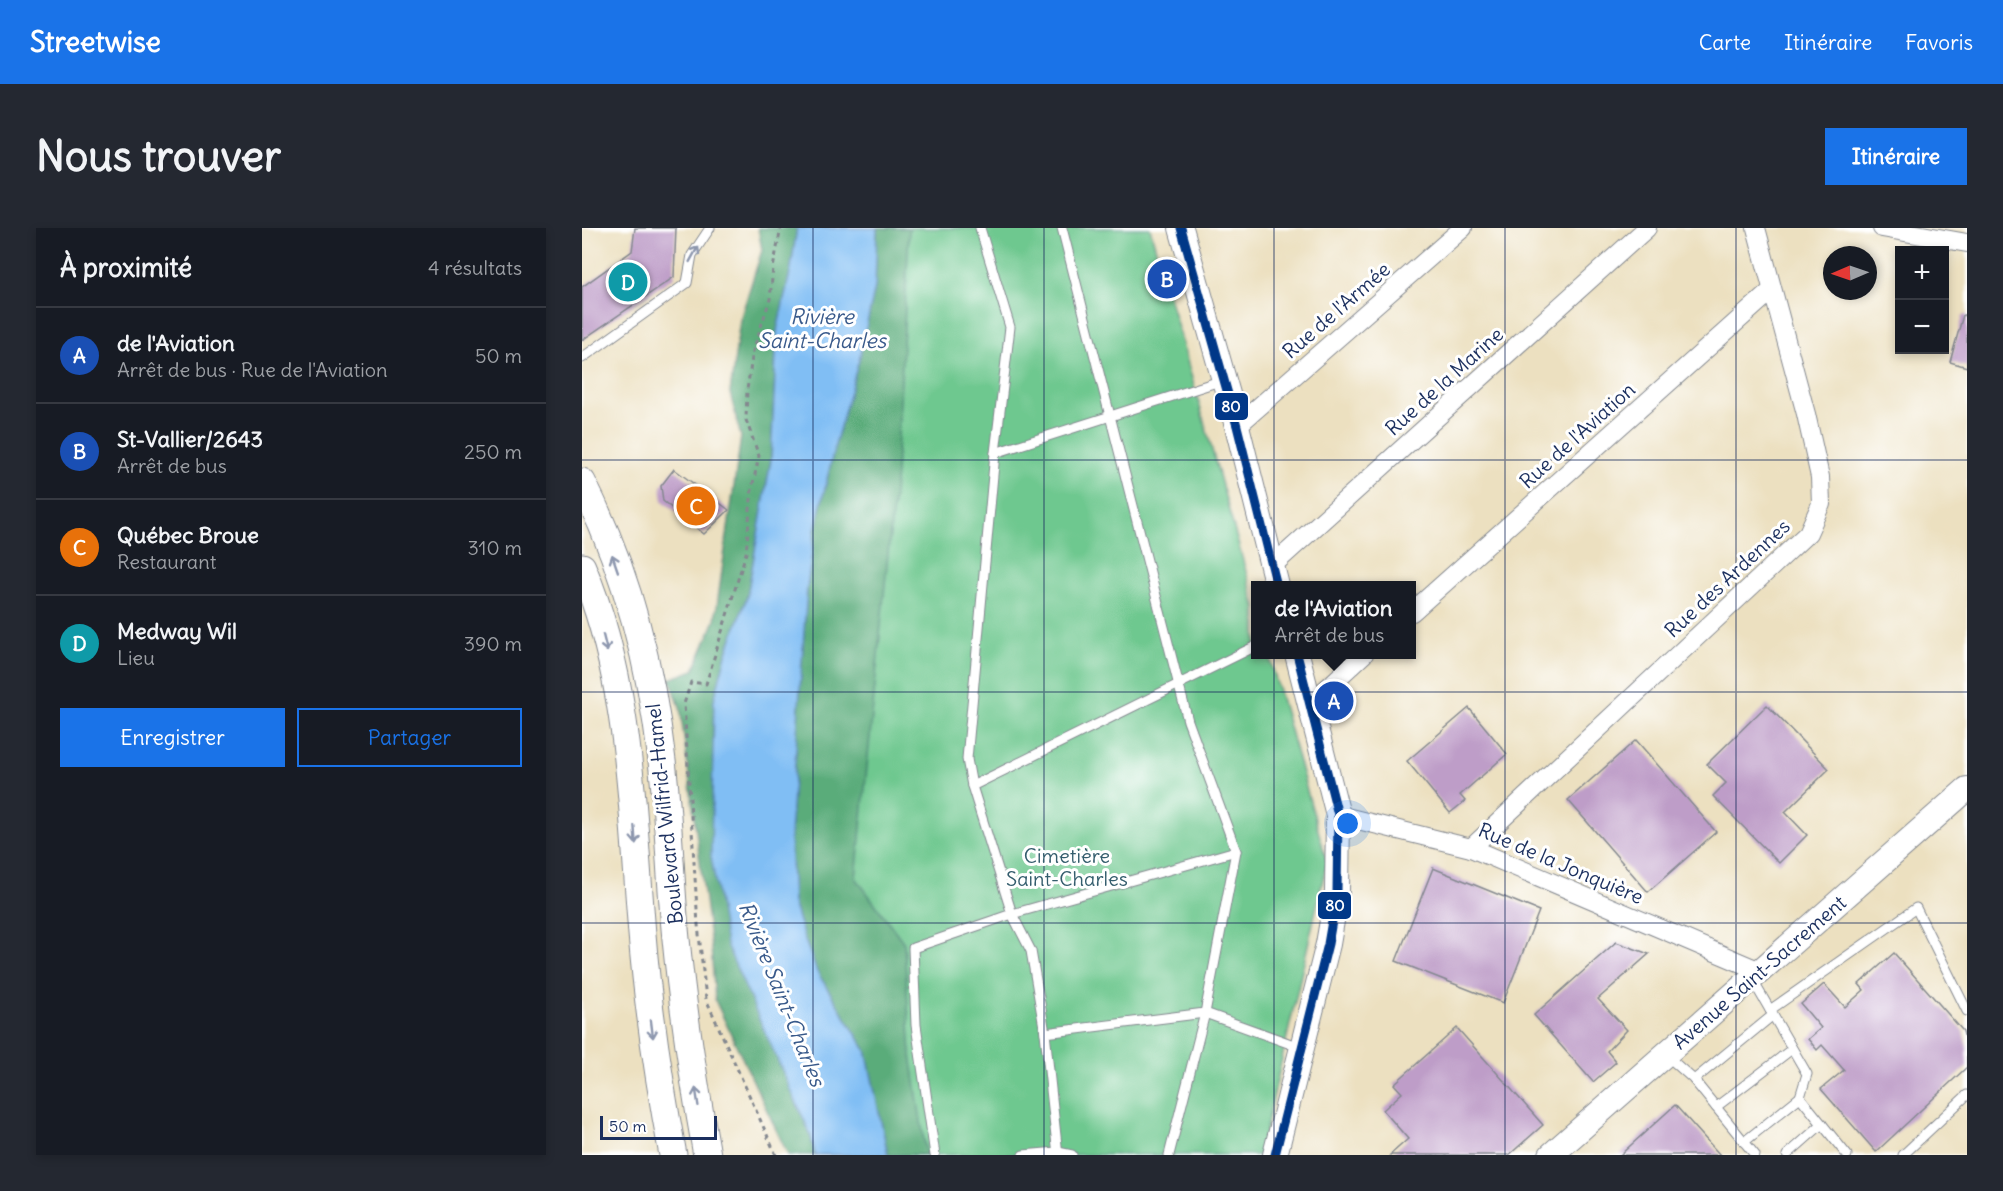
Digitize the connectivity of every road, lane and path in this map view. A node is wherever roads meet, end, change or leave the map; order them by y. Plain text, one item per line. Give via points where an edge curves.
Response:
1 (710, 228) edge
2 (781, 228) edge
3 (980, 228) edge
4 (1062, 228) edge
5 (1181, 228) edge
6 (1463, 228) edge
7 (1647, 228) edge
8 (1756, 228) edge
9 (1882, 228) edge
10 (1967, 243) edge
11 (1771, 291) junction
12 (582, 358) edge
13 (1224, 380) junction
14 (1111, 416) junction
15 (1237, 426) junction
16 (995, 453) junction
17 (582, 483) edge
18 (583, 573) edge
19 (1274, 576) edge
20 (1416, 608) edge
21 (1251, 649) edge
22 (1298, 659) edge
23 (1359, 659) edge
24 (1179, 685) junction
25 (1311, 703) junction
26 (972, 786) junction
27 (1967, 789) edge
28 (1338, 815) junction
29 (1471, 848) junction
30 (1236, 851) junction
31 (1011, 914) junction
32 (1756, 975) junction
33 (1967, 1011) edge
34 (1772, 1012) junction
35 (1205, 1013) junction
36 (1045, 1034) junction
37 (1302, 1048) junction
38 (1792, 1048) junction
39 (1666, 1055) junction
40 (1694, 1080) junction
41 (1967, 1095) edge
42 (1800, 1097) junction
43 (1716, 1107) junction
44 (1822, 1124) junction
45 (1744, 1142) junction
46 (1058, 1153) edge
47 (673, 1155) edge
48 (707, 1155) edge
49 (776, 1155) edge
50 (935, 1155) edge
51 (1023, 1155) edge
52 (1072, 1155) edge
53 (1169, 1155) edge
54 (1275, 1155) edge
55 (1551, 1155) edge
56 (1755, 1155) edge
57 (1787, 1155) edge
58 (1846, 1155) edge
59 (1903, 1155) edge

12 -> 1 lane via 687,283 692,255
2 - 49 path via 770,299 753,351 747,390 746,420 759,456 746,553 706,684 691,682 684,704 706,999
3 - 16 lane via 1010,327
4 - 14 lane
5 - 13 street
6 - 15 street, Rue de l'Armée
7 - 19 street, Rue de la Marine
8 - 11 street, Rue des Ardennes
9 - 10 street
11 - 20 street, Rue de l'Aviation
11 - 29 street, Rue des Ardennes via 1820,477 1821,504 1816,520 1808,533
13 - 14 lane
13 - 15 street
14 - 16 lane
14 - 24 lane
15 - 19 street
16 - 26 lane via 967,759
48 -> 17 main road, Boulevard Wilfrid-Hamel via 685,1017 662,763 650,684 622,582
18 -> 47 main road, Boulevard Wilfrid-Hamel via 605,641 624,728 652,1032
21 - 24 lane
22 - 25 street
23 - 25 street
24 - 26 lane
24 - 30 lane via 1188,721
25 - 28 street
26 - 31 lane
27 - 32 street, Avenue Saint-Sacrement
28 - 29 street, Rue de la Jonquière
28 - 37 street via 1337,892
29 - 32 street, Rue de la Jonquière
30 - 31 lane
30 - 35 lane
31 - 36 lane via 1031,951
31 - 50 lane via 913,948 916,1026
32 - 34 lane
32 - 39 street, Avenue Saint-Sacrement
33 - 34 lane via 1916,908
34 - 38 lane
34 - 40 lane
35 - 36 lane
35 - 37 lane
35 - 53 lane
36 - 46 lane
37 - 54 street
38 - 42 lane via 1807,1074
38 - 43 lane
39 - 40 lane
39 - 55 street, Avenue Saint-Sacrement
40 - 43 lane
41 - 59 lane
42 - 44 lane
42 - 45 lane
43 - 45 lane
44 - 57 lane
44 - 58 lane
45 - 56 lane
46 - 51 lane
46 - 52 lane

